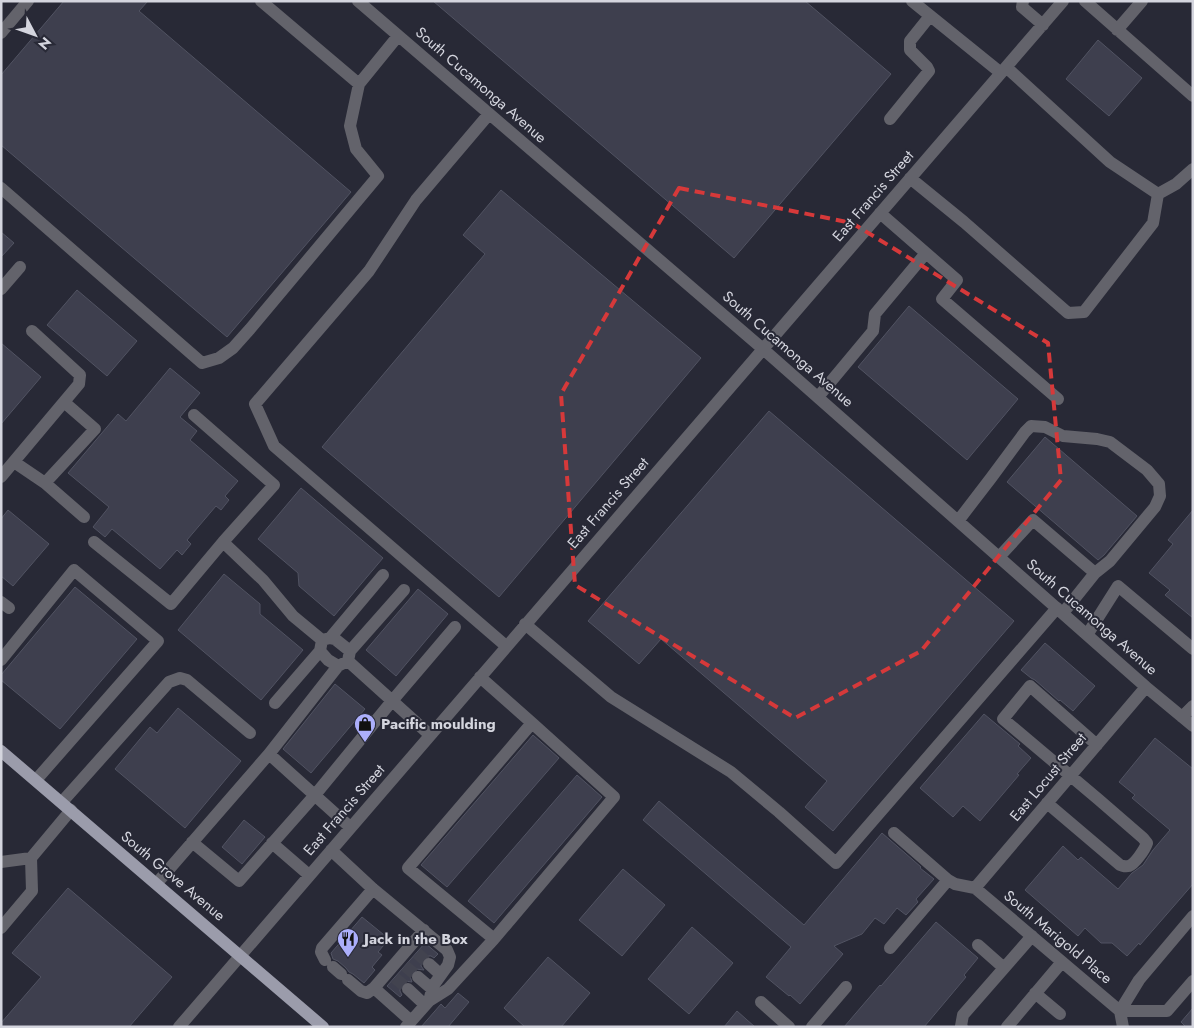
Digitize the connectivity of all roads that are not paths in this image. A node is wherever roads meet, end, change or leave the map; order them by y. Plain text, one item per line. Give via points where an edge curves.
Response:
1 (28, 1) edge
2 (261, 1) edge
3 (358, 1) edge
4 (912, 1) edge
5 (1023, 1) edge
6 (1063, 1) edge
7 (1085, 1) edge
8 (1142, 1) edge
9 (930, 16) junction
10 (1043, 25) junction
11 (1117, 30) junction
12 (1, 33) edge
13 (398, 36) junction
14 (1003, 70) junction
15 (359, 84) junction
16 (1193, 96) edge
17 (489, 114) junction
18 (890, 119) dead end
19 (1193, 168) edge
20 (910, 178) junction
21 (1, 188) edge
22 (1158, 194) junction
23 (880, 213) junction
24 (926, 253) junction
25 (20, 267) dead end
26 (1, 289) edge
27 (32, 331) dead end
28 (763, 348) junction
29 (818, 397) junction
30 (1058, 399) dead end
31 (64, 402) junction
32 (194, 415) dead end
33 (14, 462) junction
34 (1, 477) edge
35 (45, 484) junction
36 (84, 517) dead end
37 (958, 521) junction
38 (94, 542) dead end
39 (223, 542) junction
40 (1000, 557) junction
41 (1095, 573) junction
42 (382, 574) dead end
43 (404, 590) dead end
44 (1060, 610) junction
45 (526, 624) junction
46 (455, 627) dead end
47 (1087, 635) junction
48 (324, 643) junction
49 (506, 646) junction
50 (1193, 649) edge
51 (345, 659) junction
52 (1, 660) edge
53 (480, 677) junction
54 (1146, 687) junction
55 (392, 700) junction
56 (276, 703) dead end
57 (1193, 706) edge
58 (1182, 717) junction
59 (532, 723) junction
60 (1193, 726) edge
61 (250, 733) dead end
62 (430, 735) junction
63 (1097, 744) junction
64 (1, 751) edge
65 (269, 754) junction
66 (1070, 776) junction
67 (36, 780) junction
68 (315, 795) junction
69 (1047, 803) junction
70 (66, 806) junction
71 (350, 827) junction
72 (894, 833) dead end
73 (192, 842) junction
74 (272, 843) junction
75 (331, 850) junction
76 (31, 858) junction
77 (1, 862) edge
78 (309, 875) junction
79 (948, 880) junction
80 (157, 884) junction
81 (975, 888) junction
82 (373, 889) junction
83 (1193, 916) edge
84 (1, 928) edge
85 (424, 930) junction
86 (1032, 936) junction
87 (494, 939) junction
88 (978, 946) dead end
89 (890, 948) dead end
90 (240, 955) junction
91 (1062, 962) junction
92 (429, 964) tunnel mouth
93 (1004, 968) junction
94 (441, 975) junction
95 (418, 977) tunnel mouth
96 (1193, 981) edge
97 (846, 987) dead end
98 (374, 988) junction
99 (408, 989) tunnel mouth
100 (1035, 993) junction
101 (429, 998) junction
102 (761, 1002) dead end
103 (1120, 1011) junction
104 (1060, 1014) dead end
105 (409, 1024) edge
106 (179, 1027) edge
107 (323, 1027) edge
108 (790, 1027) edge
109 (812, 1027) edge
110 (962, 1027) edge
111 (1007, 1027) edge
112 (1123, 1027) edge

1 - 12 street
2 - 15 street
3 - 13 street, South Cucamonga Avenue
4 - 9 street
5 - 10 street via 1022,7
6 - 10 street, East Francis Street
7 - 11 street
8 - 11 street
9 - 14 street
9 - 18 street via 910,41 910,50 928,71
10 - 14 street, East Francis Street
11 - 16 street
13 - 15 street
13 - 17 street, South Cucamonga Avenue
14 - 20 street, East Francis Street
14 - 22 street via 1110,162
15 - 21 street via 350,126 356,150 378,176 250,329 219,358 202,363
17 - 28 street, South Cucamonga Avenue
17 - 49 street via 416,200 369,270 255,404 274,446
19 - 22 street via 1176,184
20 - 22 street via 1068,313 1084,312 1154,224
20 - 23 street, East Francis Street
23 - 24 street
23 - 28 street, East Francis Street
24 - 29 street via 875,314 872,331
24 - 30 street via 957,280 942,299
25 - 26 street
27 - 31 street via 80,375 79,384
28 - 29 street, South Cucamonga Avenue
28 - 45 street, East Francis Street
29 - 37 street, South Cucamonga Avenue
31 - 33 street
31 - 35 street via 95,429
32 - 39 street via 274,485
33 - 34 street
33 - 35 street
35 - 36 street
37 - 40 street, South Cucamonga Avenue
37 - 41 street via 1031,426 1044,427 1063,436 1110,442 1147,470 1159,484 1160,496 1155,507 1110,561
38 - 39 street via 171,604
39 - 48 street via 263,580 293,616
40 - 41 street via 1033,520
40 - 44 street, South Cucamonga Avenue
41 - 44 street
42 - 48 street
43 - 51 street
44 - 45 street via 836,863 731,772 611,697
44 - 47 street, South Cucamonga Avenue
45 - 49 street, East Francis Street
46 - 55 street
47 - 50 street via 1118,586
47 - 54 street, South Cucamonga Avenue
48 - 51 street via 335,639
48 - 51 street via 328,660
48 - 56 street
49 - 53 street, East Francis Street
51 - 55 street
51 - 65 street
52 - 67 street via 74,570 158,641
53 - 59 street
53 - 62 street, East Francis Street
54 - 58 street, South Cucamonga Avenue
54 - 63 street, East Locust Street
55 - 62 street
55 - 68 street
57 - 58 street
58 - 60 street, South Cucamonga Avenue
59 - 87 street via 614,797
59 - 87 street via 408,868
61 - 70 street via 187,680 180,678 169,682
62 - 71 street, East Francis Street
63 - 66 street, East Locust Street
63 - 66 street via 1030,686 1003,718
64 - 67 main road, South Grove Avenue
65 - 68 street
65 - 73 street
66 - 69 street, East Locust Street
66 - 69 street via 1143,838 1146,848 1130,866 1120,866
67 - 70 main road, South Grove Avenue
68 - 71 street
68 - 74 street
69 - 81 street, East Locust Street
70 - 76 street
70 - 80 main road, South Grove Avenue
71 - 75 street, East Francis Street
72 - 79 street
73 - 74 street via 240,881
73 - 80 street
74 - 78 street
75 - 78 street, East Francis Street
75 - 82 street
76 - 77 street
76 - 84 street via 32,891
78 - 90 street, East Francis Street
79 - 81 street
79 - 89 street
80 - 90 main road, South Grove Avenue
81 - 86 street, South Marigold Place
82 - 85 street
82 - 98 street via 321,952 361,991 367,993
83 - 103 street via 1139,980
85 - 94 street via 447,950 450,957
85 - 98 street via 413,950 392,975
86 - 91 street, South Marigold Place
86 - 93 street
87 - 101 street via 448,989
88 - 93 street
90 - 106 street, East Francis Street
90 - 107 main road, South Grove Avenue
91 - 100 street
91 - 103 street, South Marigold Place
92 - 94 street
93 - 110 street via 963,1016
94 - 101 street
95 - 101 street
96 - 103 street via 1167,1011
97 - 109 street
98 - 105 street
99 - 101 street
100 - 104 street
100 - 111 street
101 - 105 street
102 - 108 street
103 - 112 street

